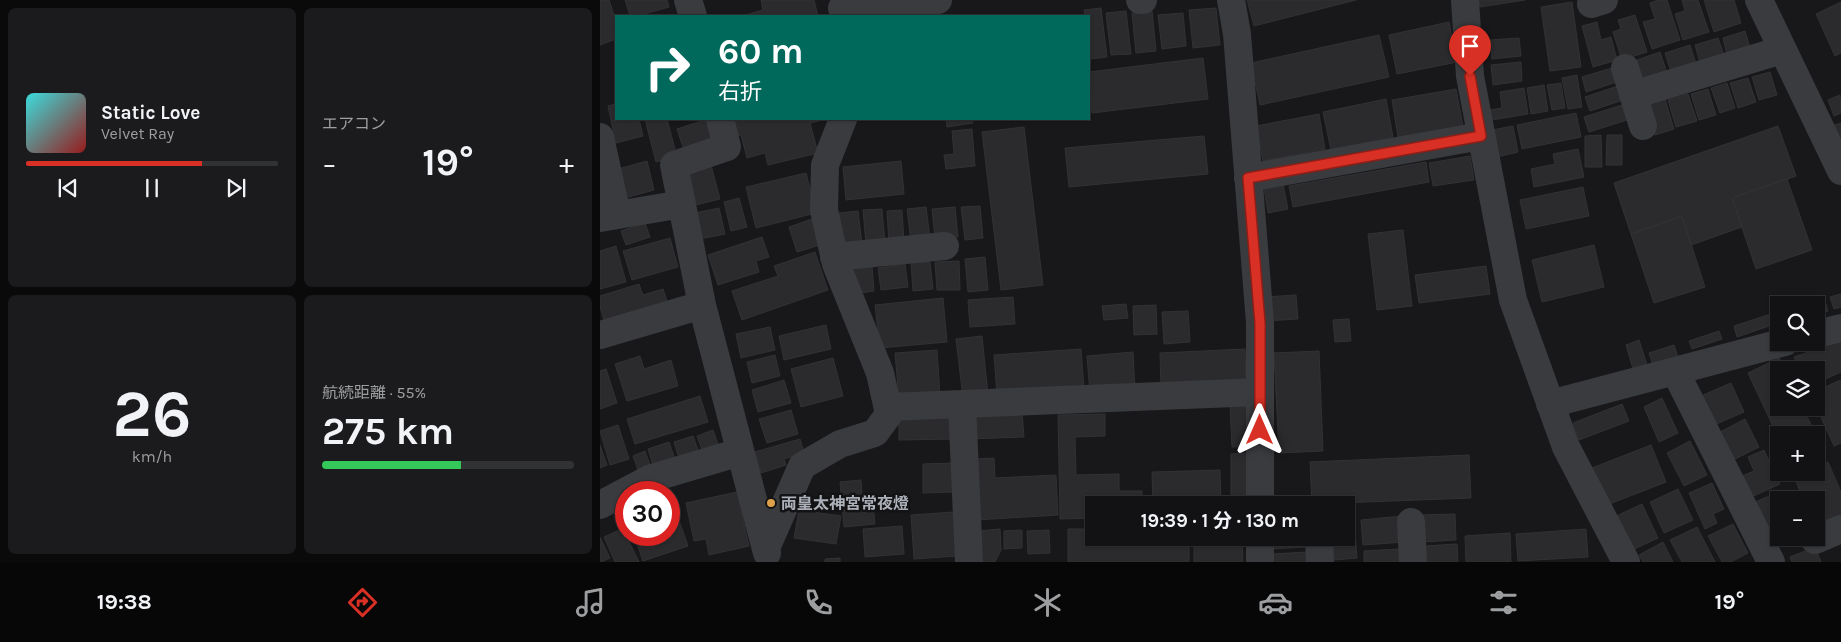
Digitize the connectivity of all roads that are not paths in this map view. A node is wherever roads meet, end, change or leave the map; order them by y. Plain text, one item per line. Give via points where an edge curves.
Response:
1 (688, 0) edge
2 (938, 0) edge
3 (1231, 0) edge
4 (1465, 0) edge
5 (1759, 0) edge
6 (842, 8) edge
7 (693, 15) edge
8 (1782, 50) junction
9 (1625, 68) dead end
10 (1632, 95) junction
11 (720, 120) edge
12 (843, 120) edge
13 (1643, 126) dead end
14 (1481, 136) junction
15 (600, 137) edge
16 (1841, 171) edge
17 (1248, 178) junction
18 (682, 204) junction
19 (609, 216) edge
20 (945, 246) dead end
21 (834, 257) junction
22 (702, 305) junction
23 (1841, 328) edge
24 (1825, 332) edge
25 (600, 335) edge
26 (1770, 346) edge
27 (1675, 371) junction
28 (1260, 392) junction
29 (962, 404) junction
30 (1550, 404) junction
31 (888, 407) junction
32 (740, 452) junction
33 (1260, 496) edge
34 (600, 505) edge
35 (1411, 522) dead end
36 (1841, 530) edge
37 (1825, 536) edge
38 (1260, 546) edge
39 (1319, 546) edge
40 (767, 554) edge
41 (969, 562) edge
42 (1260, 562) edge
43 (1320, 562) edge
44 (1413, 562) edge
45 (1626, 562) edge
46 (1770, 562) edge

1 - 7 street
2 - 6 street
3 - 17 street via 1237,34
4 - 14 street via 1470,76
5 - 8 street
8 - 10 street
8 - 16 street
9 - 10 street
10 - 13 street
11 - 18 street via 727,147 674,166
12 - 21 street via 825,165 824,210
14 - 17 street
14 - 30 street via 1513,300
15 - 19 street
17 - 28 street via 1260,323
18 - 19 street
18 - 22 street
20 - 21 street
21 - 31 street via 880,373
22 - 25 street
22 - 32 street
23 - 24 street
26 - 27 street
27 - 30 street
27 - 46 street
28 - 29 street
28 - 33 street
29 - 31 street
29 - 41 street
30 - 45 street via 1566,447
31 - 40 street via 889,414 875,432 840,444 802,466
32 - 34 street via 649,479
32 - 40 street
35 - 44 street
36 - 37 street
38 - 42 street
39 - 43 street

